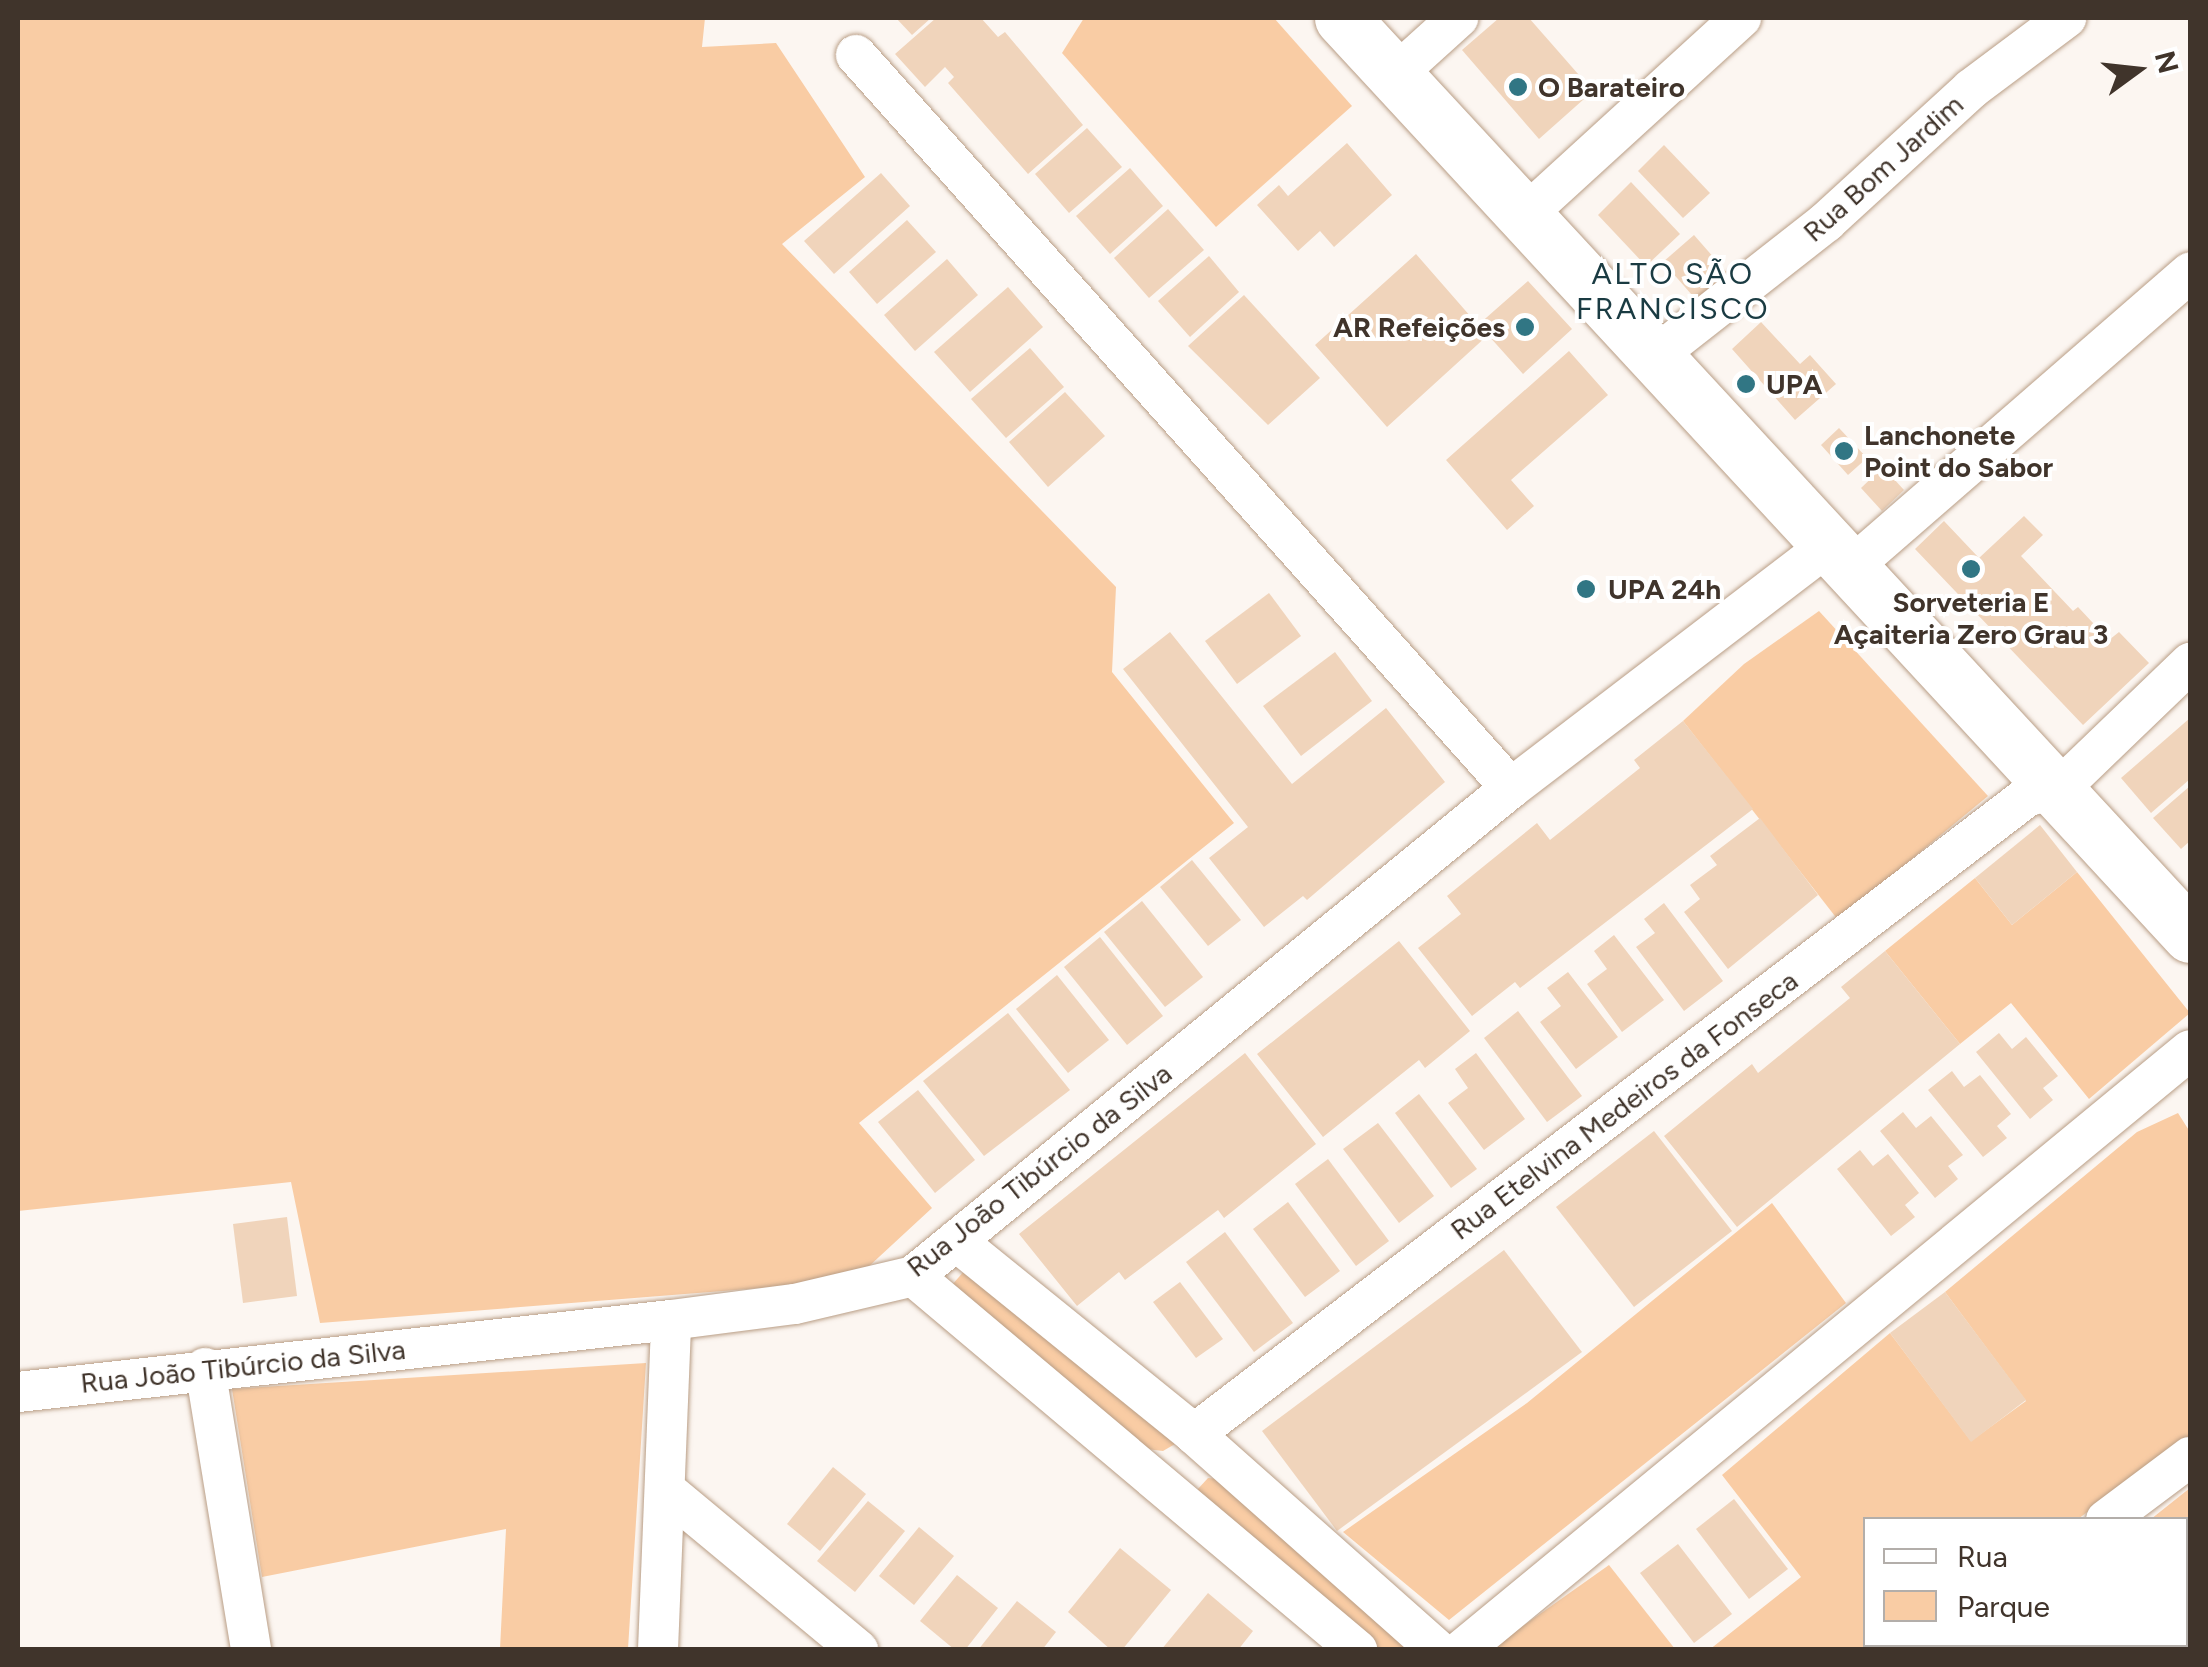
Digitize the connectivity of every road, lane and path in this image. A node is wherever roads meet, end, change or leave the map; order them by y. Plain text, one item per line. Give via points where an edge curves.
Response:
1 (1342, 18) edge
2 (1458, 18) edge
3 (1741, 18) edge
4 (2066, 18) edge
5 (856, 55) dead end
6 (1396, 74) junction
7 (1524, 216) junction
8 (2190, 273) edge
9 (1654, 357) junction
10 (1839, 557) junction
11 (2190, 663) edge
12 (1511, 788) junction
13 (2059, 789) junction
14 (2190, 934) edge
15 (2190, 1050) edge
16 (956, 1241) junction
17 (913, 1276) junction
18 (671, 1320) junction
19 (205, 1368) junction
20 (18, 1392) edge
21 (1194, 1434) junction
22 (2190, 1457) edge
23 (669, 1493) junction
24 (2110, 1517) edge
25 (250, 1650) edge
26 (658, 1650) edge
27 (858, 1650) edge
28 (1357, 1650) edge
29 (1437, 1650) edge
30 (1462, 1650) edge

1 - 6 main road
2 - 6 street
3 - 7 street
4 - 9 street, Rua Bom Jardim via 1971,89 1826,222
5 - 12 street
6 - 7 main road
7 - 9 main road
8 - 10 street, Rua João Tibúrcio da Silva
9 - 10 main road
10 - 12 street, Rua João Tibúrcio da Silva
10 - 13 main road
11 - 13 street
12 - 16 street, Rua João Tibúrcio da Silva
13 - 14 main road
13 - 21 street, Rua Etelvina Medeiros da Fonseca via 2028,796
15 - 30 street
16 - 17 street, Rua João Tibúrcio da Silva
16 - 21 street
17 - 18 street, Rua João Tibúrcio da Silva via 795,1304
17 - 28 street
18 - 19 street, Rua João Tibúrcio da Silva
18 - 23 street
19 - 20 street, Rua João Tibúrcio da Silva
19 - 25 street
21 - 29 street
22 - 24 street
23 - 26 street
23 - 27 street

